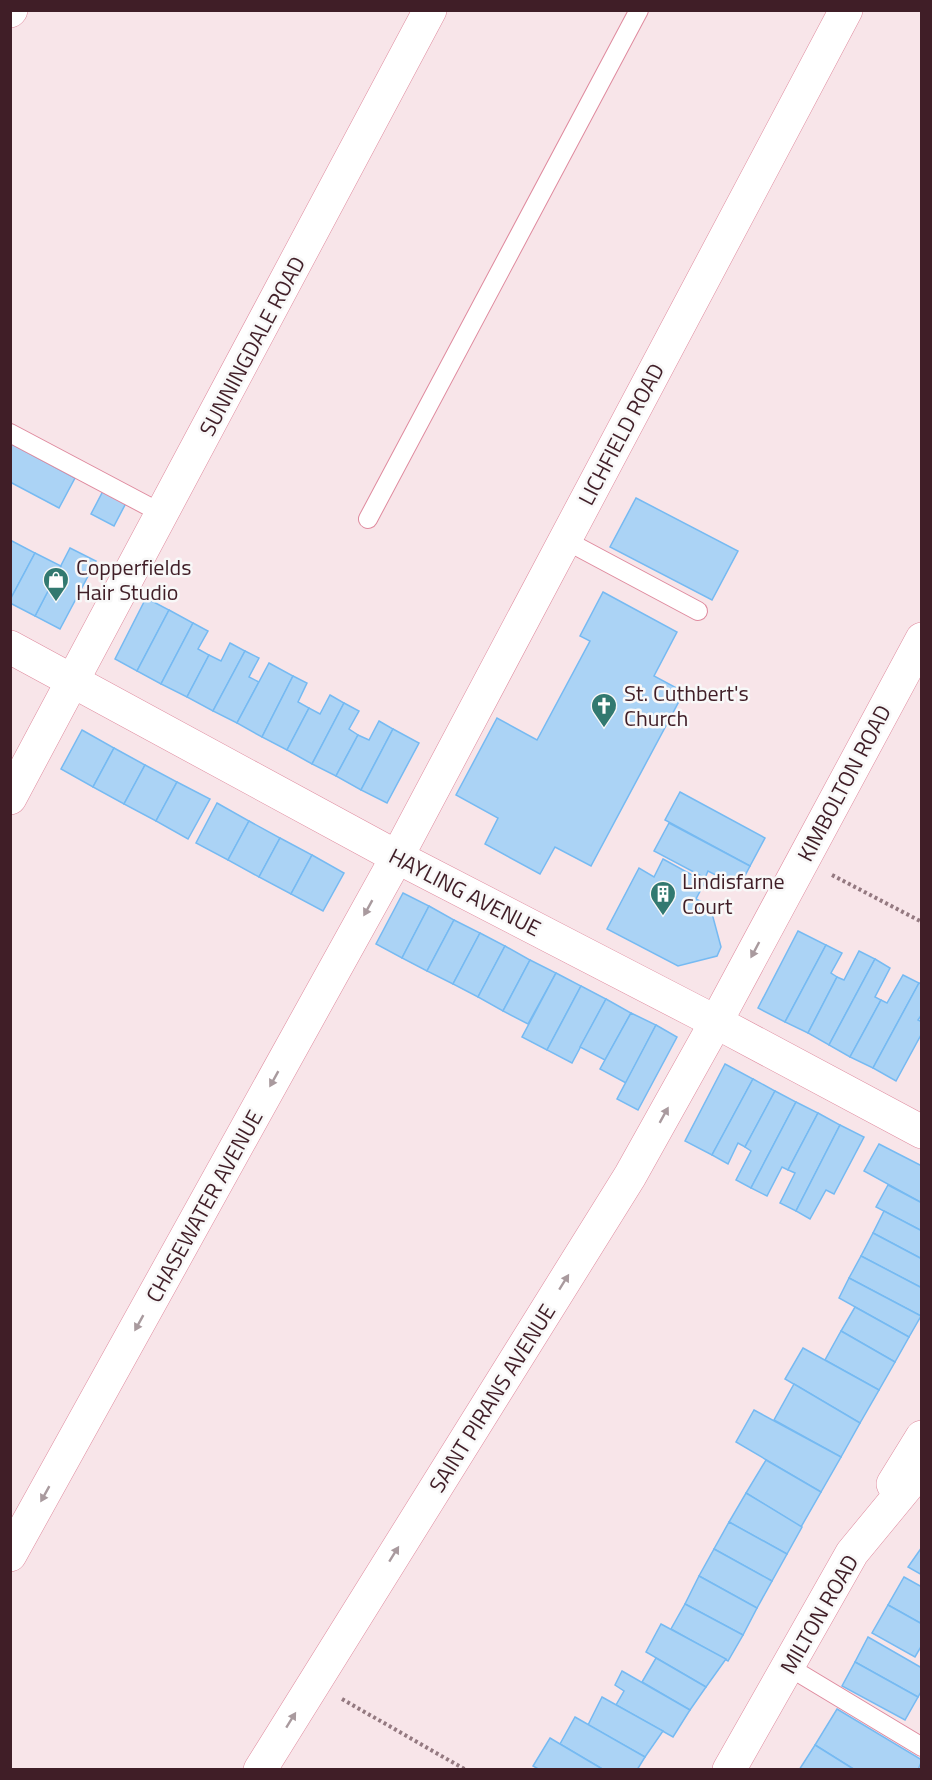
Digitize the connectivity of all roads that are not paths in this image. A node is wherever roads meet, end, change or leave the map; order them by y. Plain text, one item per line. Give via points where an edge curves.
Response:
1 (430, 10) edge
2 (639, 10) edge
3 (846, 10) edge
4 (10, 434) edge
5 (163, 514) junction
6 (369, 519) dead end
7 (565, 540) junction
8 (698, 611) dead end
9 (921, 639) edge
10 (10, 647) edge
11 (74, 681) junction
12 (10, 798) edge
13 (397, 857) junction
14 (716, 1022) junction
15 (921, 1132) edge
16 (921, 1437) edge
17 (921, 1468) edge
18 (852, 1553) junction
19 (10, 1555) edge
20 (789, 1667) junction
21 (921, 1747) edge
22 (260, 1770) edge
23 (729, 1770) edge

1 - 5 street, SUNNINGDALE ROAD
2 - 6 lane
3 - 7 street, LICHFIELD ROAD
4 - 5 lane
5 - 11 street, SUNNINGDALE ROAD
7 - 8 lane
7 - 13 street, LICHFIELD ROAD
9 -> 14 street, KIMBOLTON ROAD
10 - 11 street, HAYLING AVENUE
11 - 12 street, SUNNINGDALE ROAD
11 - 13 street, HAYLING AVENUE
13 - 14 street, HAYLING AVENUE
13 -> 19 street, CHASEWATER AVENUE
14 - 15 street, HAYLING AVENUE
22 -> 14 street, SAINT PIRANS AVENUE via 630,1176
16 - 18 street
17 - 18 street, MILTON ROAD
18 - 20 street, MILTON ROAD
20 - 21 lane
20 - 23 street, MILTON ROAD

